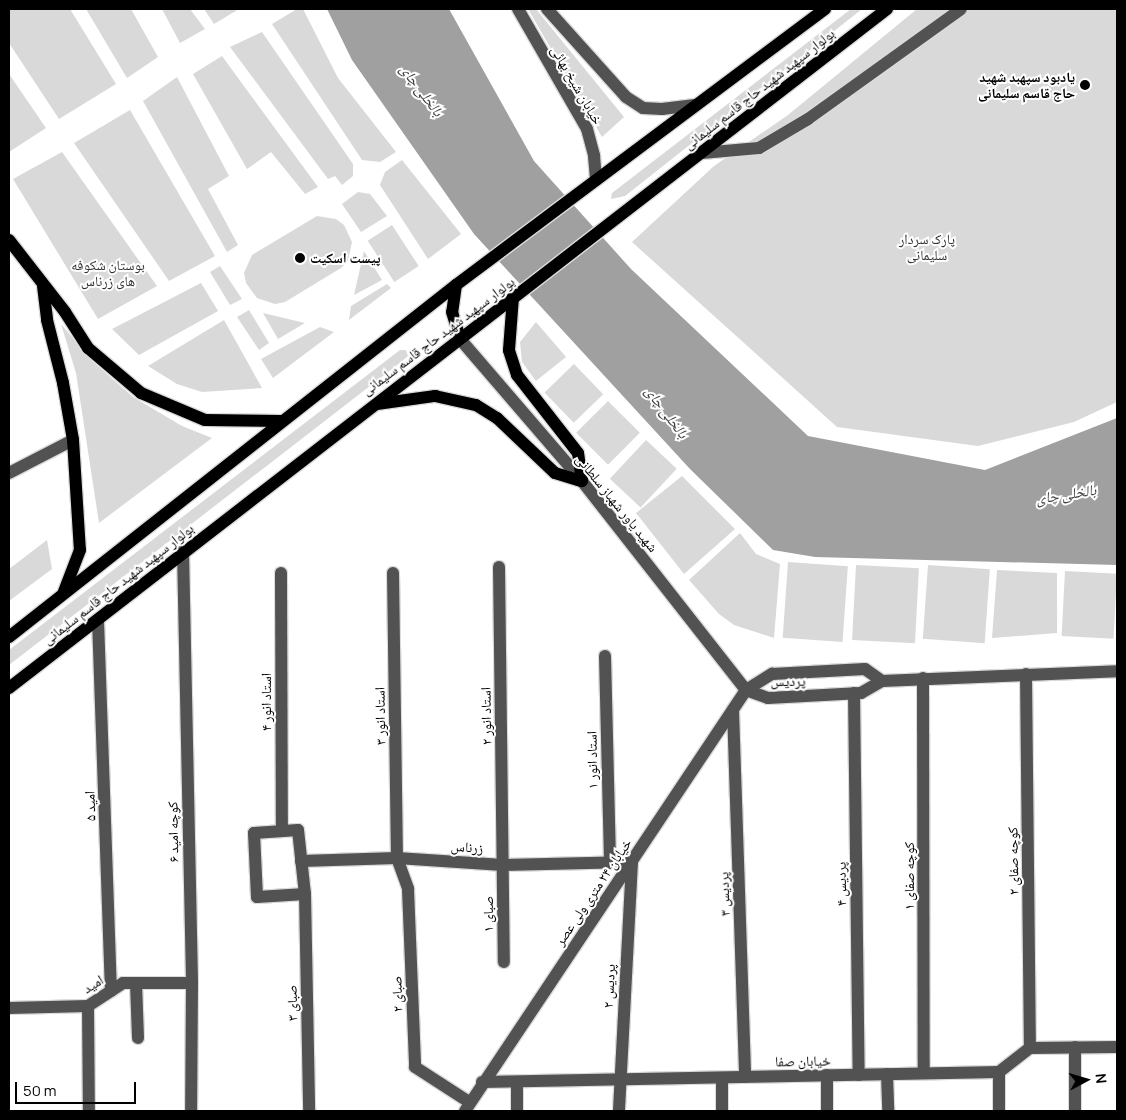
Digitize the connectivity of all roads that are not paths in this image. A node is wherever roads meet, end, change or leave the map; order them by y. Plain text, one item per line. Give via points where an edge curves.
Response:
1 (518, 9) edge
2 (547, 9) edge
3 (825, 9) edge
4 (886, 9) edge
5 (961, 9) edge
6 (695, 104) junction
7 (702, 153) junction
8 (593, 181) junction
9 (9, 240) edge
10 (456, 285) junction
11 (43, 286) junction
12 (517, 294) junction
13 (460, 338) junction
14 (373, 405) junction
15 (282, 421) junction
16 (73, 440) junction
17 (9, 473) edge
18 (582, 481) junction
19 (183, 551) junction
20 (499, 567) dead end
21 (281, 574) dead end
22 (393, 574) dead end
23 (63, 594) junction
24 (98, 620) junction
25 (9, 637) edge
26 (605, 656) dead end
27 (1117, 671) edge
28 (1026, 674) junction
29 (923, 678) junction
30 (882, 681) junction
31 (9, 688) edge
32 (746, 690) junction
33 (854, 693) junction
34 (733, 710) junction
35 (282, 830) junction
36 (397, 858) junction
37 (301, 861) junction
38 (632, 862) junction
39 (610, 863) junction
40 (503, 865) junction
41 (305, 894) junction
42 (504, 962) dead end
43 (136, 983) junction
44 (192, 983) junction
45 (112, 991) junction
46 (88, 1006) junction
47 (9, 1008) edge
48 (138, 1038) dead end
49 (1075, 1047) junction
50 (1117, 1047) edge
51 (1030, 1048) junction
52 (999, 1072) junction
53 (887, 1074) junction
54 (924, 1074) junction
55 (827, 1075) junction
56 (859, 1075) junction
57 (745, 1077) junction
58 (722, 1078) junction
59 (618, 1080) junction
60 (482, 1082) junction
61 (517, 1082) junction
62 (467, 1107) edge
63 (90, 1111) edge
64 (191, 1111) edge
65 (309, 1111) edge
66 (517, 1111) edge
67 (619, 1111) edge
68 (722, 1111) edge
69 (827, 1111) edge
70 (888, 1111) edge
71 (999, 1111) edge
72 (1075, 1111) edge

1 - 8 street, خیابان شیخ بهائی via 587,129 594,156
2 - 6 street, خیابان شیخ بهائی via 626,97 643,108
3 - 6 main road, بولوار سپهبد شهید حاج قاسم سلیمانی
4 - 7 main road, بولوار سپهبد شهید حاج قاسم سلیمانی
5 - 7 street via 808,119 759,148
6 - 8 main road, بولوار سپهبد شهید حاج قاسم سلیمانی
7 - 12 main road, بولوار سپهبد شهید حاج قاسم سلیمانی
8 - 10 main road, بولوار سپهبد شهید حاج قاسم سلیمانی
9 - 11 main road
10 - 13 main road via 452,312
10 - 15 main road, بولوار سپهبد شهید حاج قاسم سلیمانی
11 - 15 main road via 88,348 141,393 205,420
11 - 16 main road via 47,320
12 - 13 main road, بولوار سپهبد شهید حاج قاسم سلیمانی
12 - 18 main road via 509,350 517,375 578,453
13 - 14 main road, بولوار سپهبد شهید حاج قاسم سلیمانی
13 - 18 street, شهید یاور شهباز سلطانی
14 - 18 main road via 435,396 476,405 496,418 555,473
14 - 19 main road, بولوار سپهبد شهید حاج قاسم سلیمانی
15 - 23 main road, بولوار سپهبد شهید حاج قاسم سلیمانی
16 - 17 street
16 - 23 main road via 80,550
18 - 32 street, شهید یاور شهباز سلطانی
19 - 24 main road, بولوار سپهبد شهید حاج قاسم سلیمانی
19 - 44 street, کوچه امید ۶
20 - 40 street, استاد انور ۲
21 - 35 street, استاد انور ۴
22 - 36 street, استاد انور ۳
23 - 25 main road, بولوار سپهبد شهید حاج قاسم سلیمانی
24 - 31 main road, بولوار سپهبد شهید حاج قاسم سلیمانی
24 - 45 street, امید ۵
26 - 39 street, استاد انور ۱
27 - 28 street, پردیس
28 - 29 street, پردیس
28 - 51 street, کوچه صفای ۲
29 - 30 street, پردیس
29 - 54 street, کوچه صفای ۱
30 - 32 street, پردیس via 865,669 772,674
30 - 33 street, پردیس
32 - 33 street, پردیس via 768,698
32 - 34 street, خیابان ۲۴ متری ولی عصر
33 - 56 street, پردیس ۴
34 - 38 street, خیابان ۲۴ متری ولی عصر
34 - 57 street, پردیس ۳
35 - 37 street via 298,830
35 - 41 street via 254,833 257,897
36 - 37 street, زرناس
36 - 40 street, زرناس
36 - 62 street, صبای ۲ via 408,889 415,1067
37 - 41 street
38 - 39 street, زرناس
38 - 59 street, پردیس ۲
38 - 60 street, خیابان ۲۴ متری ولی عصر
39 - 40 street, زرناس
40 - 42 street, صبای ۱
41 - 65 street, صبای ۳
43 - 44 street, امید
43 - 45 street, امید via 123,983
43 - 48 street
44 - 64 street, کوچه امید ۶
45 - 46 street, امید
46 - 47 street, امید
46 - 63 street
49 - 50 street
49 - 51 street
49 - 72 street
51 - 52 street
52 - 54 street, خیابان صفا
52 - 71 street
53 - 54 street, خیابان صفا
53 - 56 street, خیابان صفا
53 - 70 street
55 - 56 street, خیابان صفا
55 - 57 street, خیابان صفا
55 - 69 street
57 - 58 street, خیابان صفا
58 - 59 street, خیابان صفا
58 - 68 street
59 - 61 street, خیابان صفا
59 - 67 street, پردیس ۲
60 - 61 street, خیابان صفا
60 - 62 street, خیابان ۲۴ متری ولی عصر
61 - 66 street

